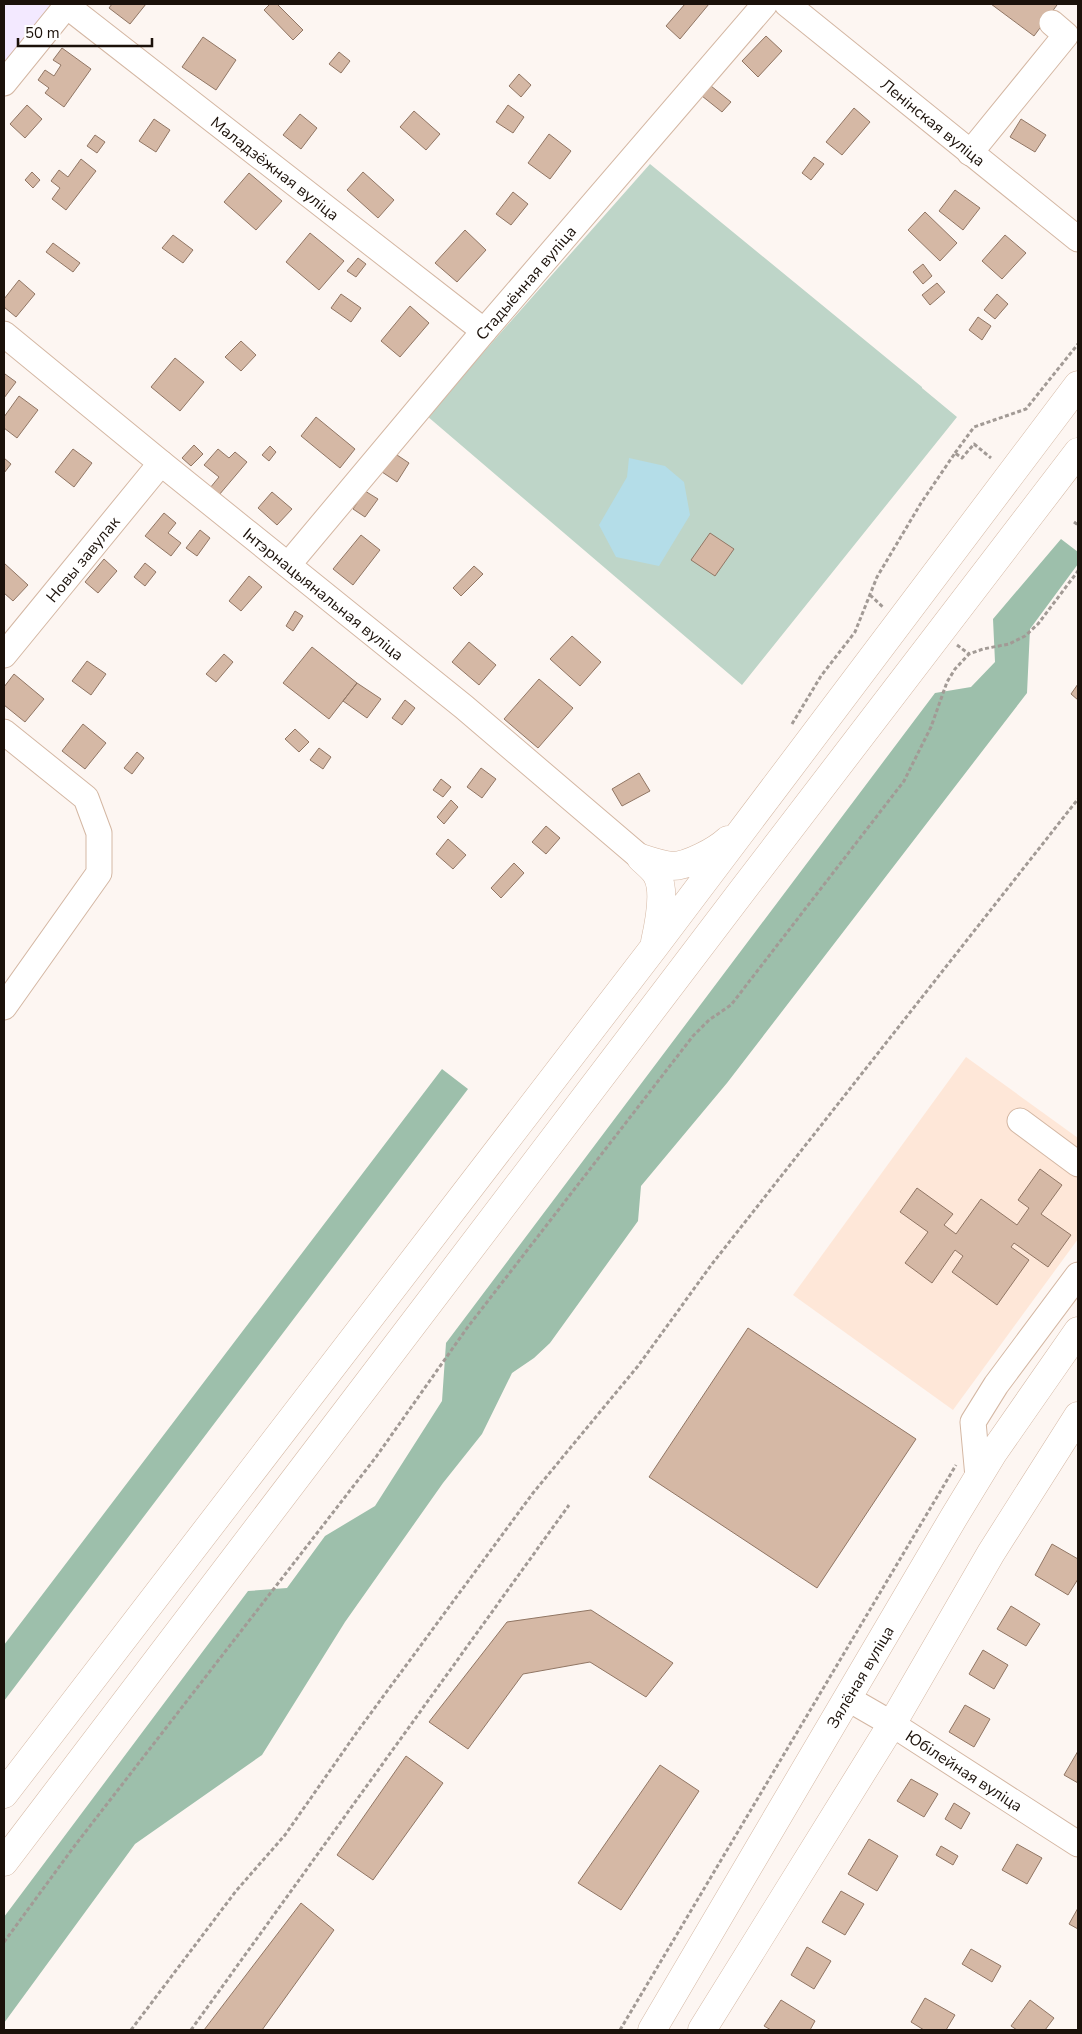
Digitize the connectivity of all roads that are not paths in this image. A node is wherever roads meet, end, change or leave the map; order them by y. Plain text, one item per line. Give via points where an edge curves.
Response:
1 (765, 4) edge
2 (787, 4) edge
3 (68, 5) edge
4 (1052, 23) dead end
5 (4, 83) edge
6 (970, 153) junction
7 (1078, 239) edge
8 (484, 331) junction
9 (4, 334) edge
10 (1078, 385) edge
11 (1078, 452) edge
12 (160, 464) junction
13 (288, 565) junction
14 (4, 655) edge
15 (4, 732) edge
16 (746, 825) junction
17 (641, 858) junction
18 (654, 946) junction
19 (4, 1007) edge
20 (1020, 1121) dead end
21 (1078, 1164) edge
22 (1078, 1275) edge
23 (1078, 1331) edge
24 (1078, 1416) edge
25 (968, 1470) junction
26 (847, 1698) junction
27 (892, 1724) junction
28 (4, 1794) edge
29 (1078, 1844) edge
30 (4, 1862) edge
31 (652, 2030) edge
32 (702, 2030) edge

1 - 8 street, Стадыённая вуліца
2 - 6 street, Ленінская вуліца
3 - 5 street
3 - 8 street, Маладзёжная вуліца
4 - 6 street via 1066,35
6 - 7 street, Ленінская вуліца
8 - 13 street, Стадыённая вуліца
9 - 12 street, Інтэрнацыянальная вуліца
10 - 16 main road
11 - 30 main road
12 - 13 street, Інтэрнацыянальная вуліца
12 - 14 street, Новы завулак
13 - 17 street, Інтэрнацыянальная вуліца via 464,707
15 - 19 street via 86,798 99,833 99,873
16 - 17 main road via 726,843 682,864 671,866
16 - 18 main road
17 - 18 main road via 657,875 661,888 660,918
18 - 28 main road
20 - 21 street
22 - 25 street via 996,1385 973,1422
23 - 25 main road, Зялёная вуліца
24 - 27 main road via 991,1553
25 - 26 main road, Зялёная вуліца
26 - 27 street, Юбілейная вуліца
26 - 31 main road, Зялёная вуліца
27 - 29 street, Юбілейная вуліца
27 - 32 main road

